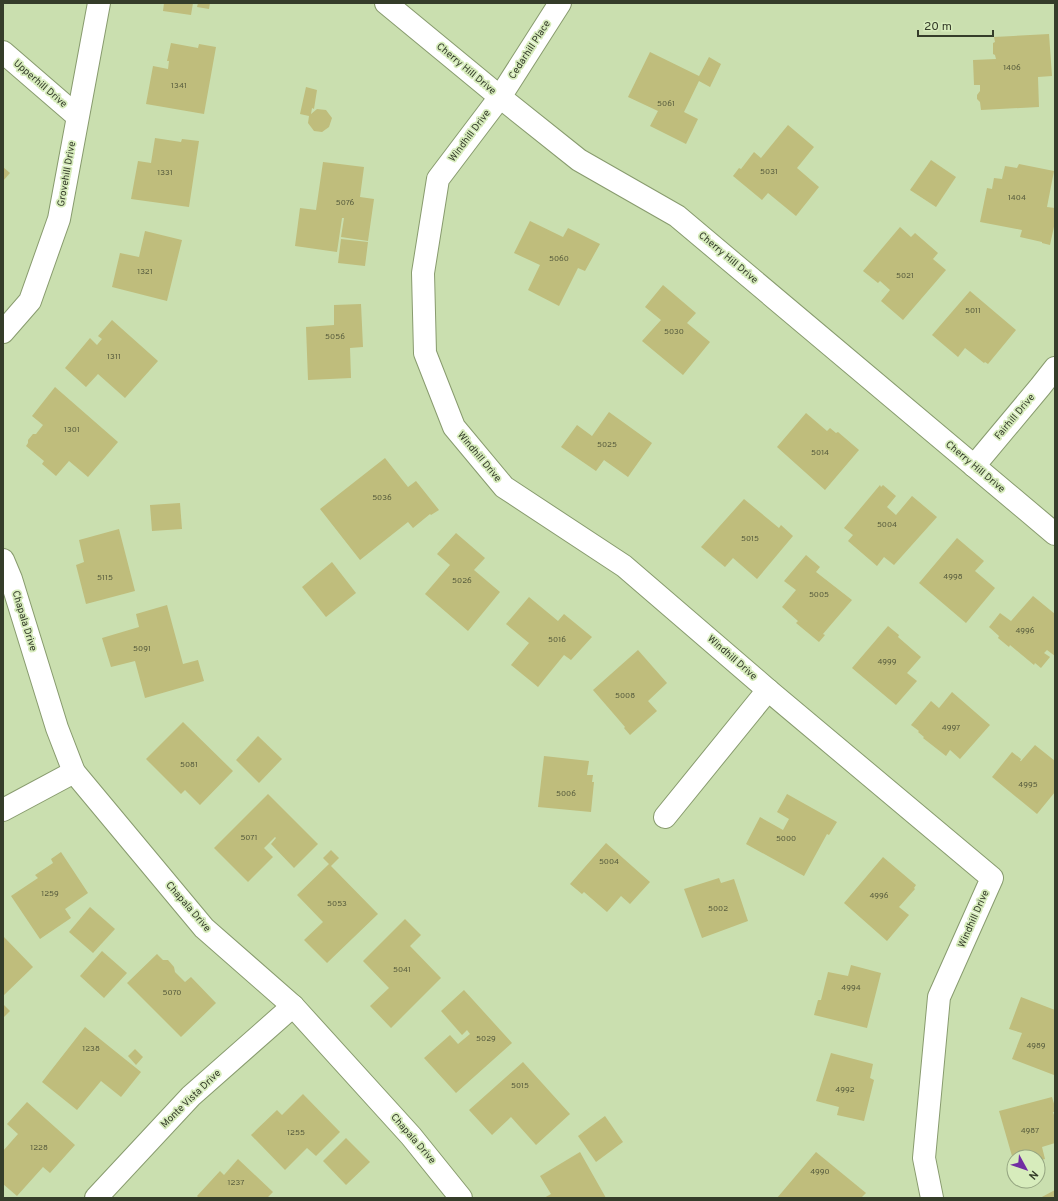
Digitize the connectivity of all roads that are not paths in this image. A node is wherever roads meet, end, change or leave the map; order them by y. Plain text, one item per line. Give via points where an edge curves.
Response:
1 (99, 3) edge
2 (386, 3) edge
3 (560, 3) edge
4 (3, 52) edge
5 (500, 97) junction
6 (77, 116) junction
7 (3, 332) edge
8 (1055, 368) edge
9 (974, 466) junction
10 (1055, 534) edge
11 (3, 560) edge
12 (768, 690) junction
13 (74, 772) junction
14 (3, 810) edge
15 (665, 817) dead end
16 (293, 1006) junction
17 (96, 1198) edge
18 (462, 1198) edge
19 (932, 1198) edge

1 - 6 street, Grovehill Drive
2 - 5 street, Cherry Hill Drive
3 - 5 street, Cedarhill Place
4 - 6 street, Upperhill Drive
5 - 9 street, Cherry Hill Drive via 579,160 677,216
5 - 12 street, Windhill Drive via 438,178 423,272 425,353 454,427 504,487 624,566
6 - 7 street, Grovehill Drive via 59,219 30,301
8 - 9 street, Fairhill Drive
9 - 10 street, Cherry Hill Drive
11 - 13 street, Chapala Drive via 57,728
12 - 15 street
12 - 19 street, Windhill Drive via 992,878 939,997 924,1158
13 - 14 street
13 - 16 street, Chapala Drive via 204,928
16 - 17 street, Monte Vista Drive via 191,1096
16 - 18 street, Chapala Drive via 411,1136

